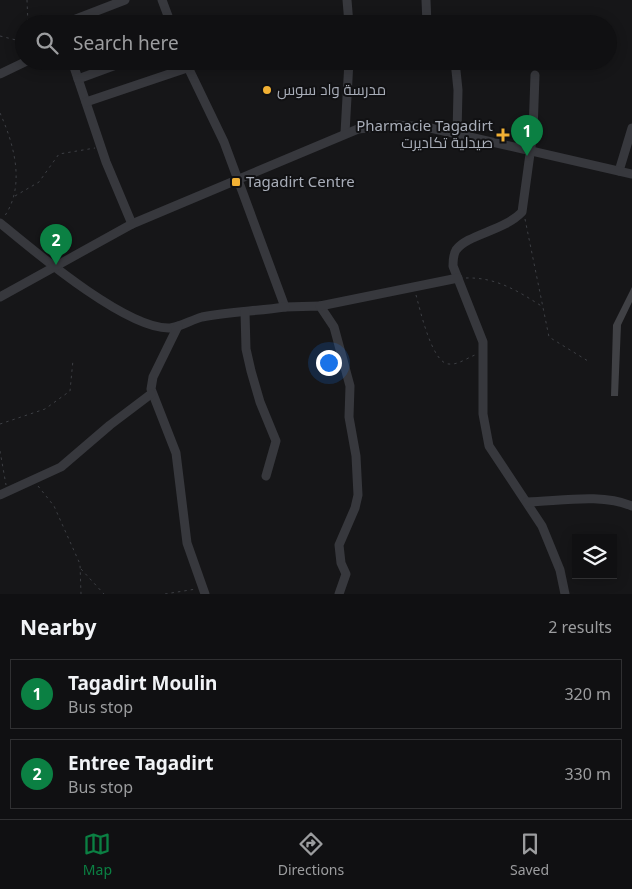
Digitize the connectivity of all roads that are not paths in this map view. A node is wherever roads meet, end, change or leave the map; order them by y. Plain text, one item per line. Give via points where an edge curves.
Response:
1 (125, 0) edge
2 (162, 0) edge
3 (347, 0) edge
4 (426, 0) edge
5 (86, 15) edge
6 (167, 15) edge
7 (348, 15) edge
8 (427, 15) edge
9 (15, 66) edge
10 (75, 70) edge
11 (102, 70) edge
12 (170, 70) edge
13 (189, 70) edge
14 (348, 70) edge
15 (456, 70) edge
16 (0, 74) edge
17 (535, 75) dead end
18 (78, 79) junction
19 (86, 102) junction
20 (632, 128) edge
21 (345, 133) junction
22 (457, 134) junction
23 (529, 150) junction
24 (619, 171) junction
25 (632, 174) edge
26 (238, 179) junction
27 (0, 223) edge
28 (132, 224) junction
29 (53, 267) junction
30 (458, 278) junction
31 (0, 297) edge
32 (320, 306) junction
33 (285, 308) junction
34 (245, 312) junction
35 (178, 326) junction
36 (151, 394) junction
37 (266, 476) dead end
38 (4, 493) edge
39 (527, 502) junction
40 (632, 506) edge
41 (204, 591) edge
42 (339, 594) edge
43 (565, 594) edge

1 - 5 street
2 - 6 street
3 - 7 street
4 - 8 street
9 - 16 street
10 - 18 street
11 - 18 street
12 - 19 street
13 - 26 street
14 - 21 street
15 - 22 street
17 - 23 street
18 - 19 street
19 - 28 street
20 - 24 street
21 - 22 street via 396,125
21 - 26 street via 280,164
22 - 23 street
23 - 24 street
23 - 30 street via 522,212 500,228 456,250 453,266
24 - 25 street
26 - 28 street
26 - 33 street
27 - 29 street
28 - 29 street
29 - 31 street
29 - 35 street via 138,320 160,327
30 - 32 street
30 - 39 street via 481,336 483,414 487,439 492,452
32 - 33 street
32 - 42 street via 334,327 350,386 348,417 356,461 358,495 338,550 346,574
33 - 34 street
34 - 35 street via 201,318
34 - 37 street via 247,354 260,402 276,441
35 - 36 street via 150,383
36 - 38 street via 61,467
36 - 41 street via 176,453 187,543
39 - 40 street via 604,499
39 - 43 street via 542,526

